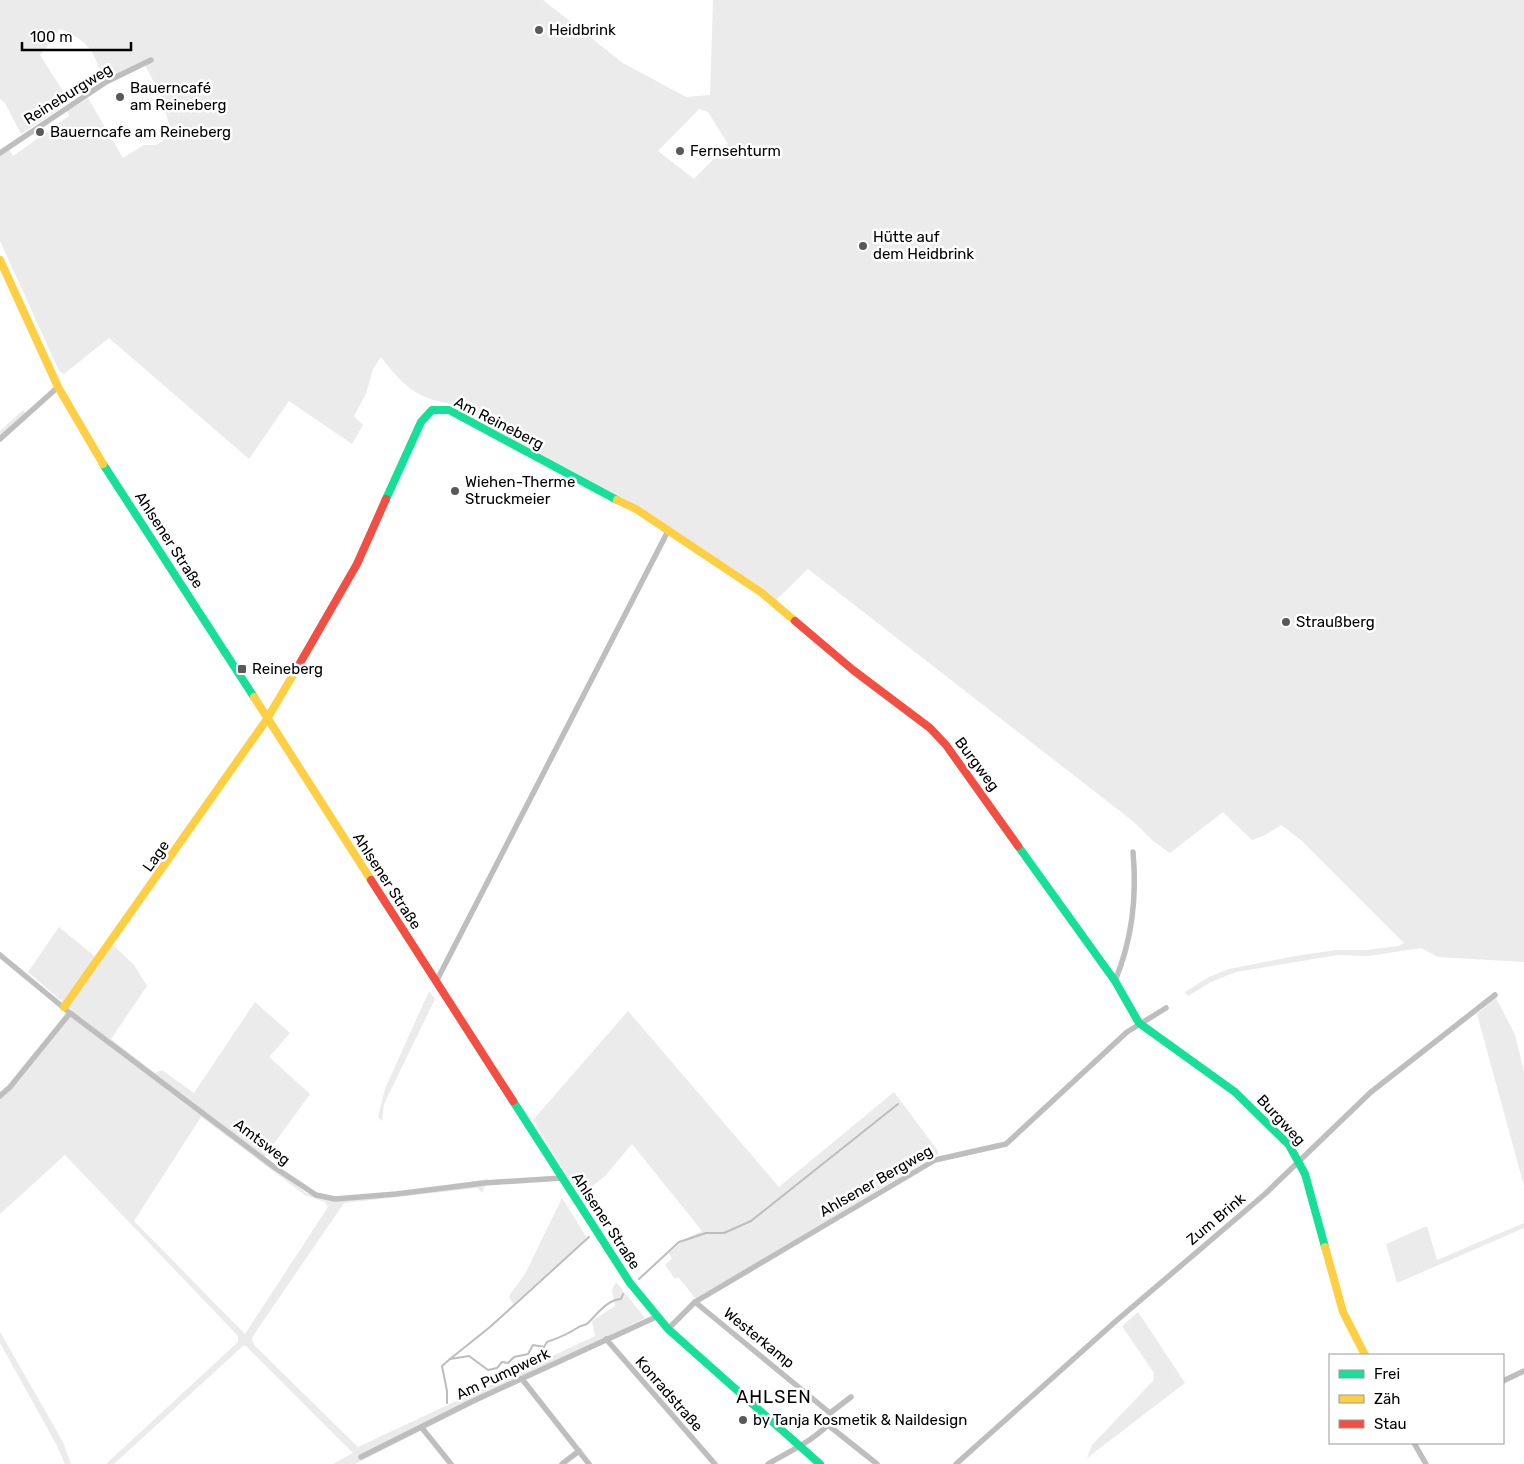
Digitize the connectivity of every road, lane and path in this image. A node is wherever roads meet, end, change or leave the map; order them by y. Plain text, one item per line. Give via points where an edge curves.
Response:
1 (151, 60) dead end
2 (0, 152) edge
3 (0, 260) edge
4 (58, 387) junction
5 (0, 439) edge
6 (668, 531) junction
7 (773, 605) joint
8 (267, 719) junction
9 (1133, 852) dead end
10 (0, 955) edge
11 (1115, 981) junction
12 (436, 982) junction
13 (1494, 995) dead end
14 (1166, 1008) dead end
15 (67, 1010) junction
16 (1139, 1023) junction
17 (0, 1096) edge
18 (1299, 1161) junction
19 (562, 1178) junction
20 (695, 1302) junction
21 (656, 1316) junction
22 (668, 1329) junction
23 (606, 1340) junction
24 (1364, 1354) edge
25 (1524, 1371) edge
26 (522, 1379) junction
27 (1504, 1381) edge
28 (851, 1397) dead end
29 (830, 1413) junction
30 (828, 1425) junction
31 (422, 1428) junction
32 (1415, 1444) edge
33 (801, 1445) junction
34 (579, 1451) junction
35 (361, 1457) dead end
36 (451, 1464) edge
37 (562, 1464) edge
38 (589, 1464) edge
39 (715, 1464) edge
40 (768, 1464) edge
41 (820, 1464) edge
42 (877, 1464) edge
43 (956, 1464) edge
44 (1426, 1464) edge

1 - 2 street, Reineburgweg via 106,82
3 - 4 street, Ahlsener Straße
4 - 5 street
4 - 8 street, Ahlsener Straße via 90,443
6 - 7 street, Am Reineberg via 762,593
6 - 8 street, Am Reineberg via 636,510 449,410 432,410 413,437 357,564
6 - 12 street
7 - 11 street, Burgweg via 930,728 946,745
8 - 12 street, Ahlsener Straße
8 - 15 street, Lage
9 - 11 street via 1136,891 1122,964
10 - 15 street, Amtsweg
11 - 16 street, Burgweg
12 - 19 street, Ahlsener Straße
13 - 18 street, Zum Brink via 1371,1092
14 - 16 street, Ahlsener Bergweg
15 - 17 street, Lage
15 - 19 street, Amtsweg via 274,1167 316,1195 335,1198 396,1194 484,1183
16 - 18 street, Burgweg via 1235,1092 1289,1145
16 - 20 street, Ahlsener Bergweg via 1006,1144 934,1160
18 - 24 street, Burgweg via 1343,1312
18 - 43 street, Zum Brink
19 - 21 street, Ahlsener Straße via 630,1283
20 - 22 street, Ahlsener Bergweg
20 - 29 street, Westerkamp
21 - 22 street, Ahlsener Straße
21 - 23 street, Am Pumpwerk
22 - 33 street, Ahlsener Straße
23 - 26 street, Am Pumpwerk
23 - 39 street, Konradstraße
25 - 27 street
26 - 31 street, Am Pumpwerk
26 - 34 street
28 - 29 street
29 - 30 street via 832,1420
30 - 33 street
30 - 42 street
31 - 35 street, Am Pumpwerk
31 - 36 street
32 - 44 street
33 - 40 street
33 - 41 street, Ahlsener Straße
34 - 37 street
34 - 38 street

